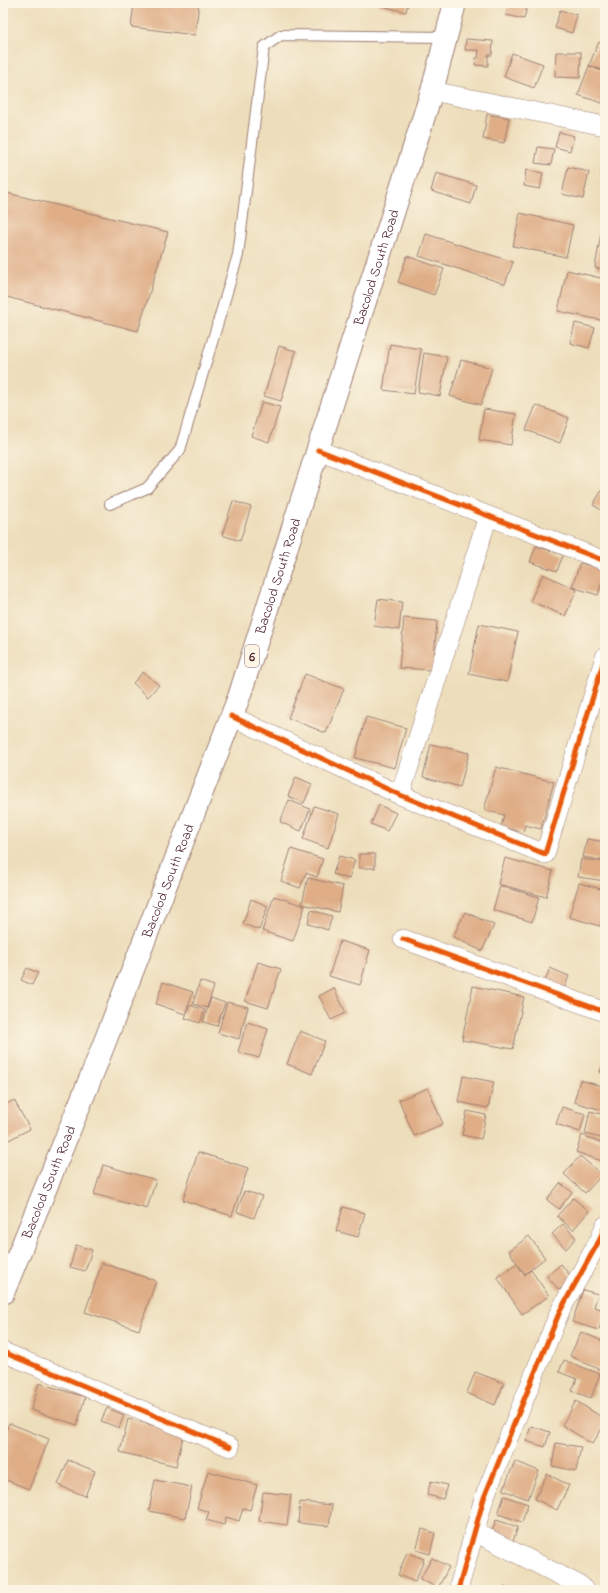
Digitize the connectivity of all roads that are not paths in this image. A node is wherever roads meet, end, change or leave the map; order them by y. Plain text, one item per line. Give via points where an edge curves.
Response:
1 (455, 3) edge
2 (446, 37) junction
3 (432, 90) junction
4 (605, 126) edge
5 (318, 450) junction
6 (110, 504) dead end
7 (488, 516) junction
8 (605, 561) edge
9 (605, 657) edge
10 (231, 716) junction
11 (400, 795) junction
12 (403, 940) dead end
13 (605, 1012) edge
14 (605, 1226) edge
15 (3, 1293) edge
16 (3, 1352) edge
17 (230, 1447) dead end
18 (475, 1532) junction
19 (458, 1590) edge
20 (584, 1590) edge

1 - 2 highway, Bacolod South Road / 6
2 - 3 highway, Bacolod South Road / 6
2 - 6 lane via 280,35 264,47 238,255 180,450 147,488
3 - 4 street
3 - 5 highway, Bacolod South Road / 6
5 - 7 street
5 - 10 highway, Bacolod South Road / 6
7 - 8 street
7 - 11 street
9 - 11 street via 544,854
10 - 11 street
10 - 15 highway, Bacolod South Road / 6
12 - 13 street
14 - 18 street via 560,1312 484,1498
16 - 17 street
18 - 19 street
18 - 20 street via 581,1586

